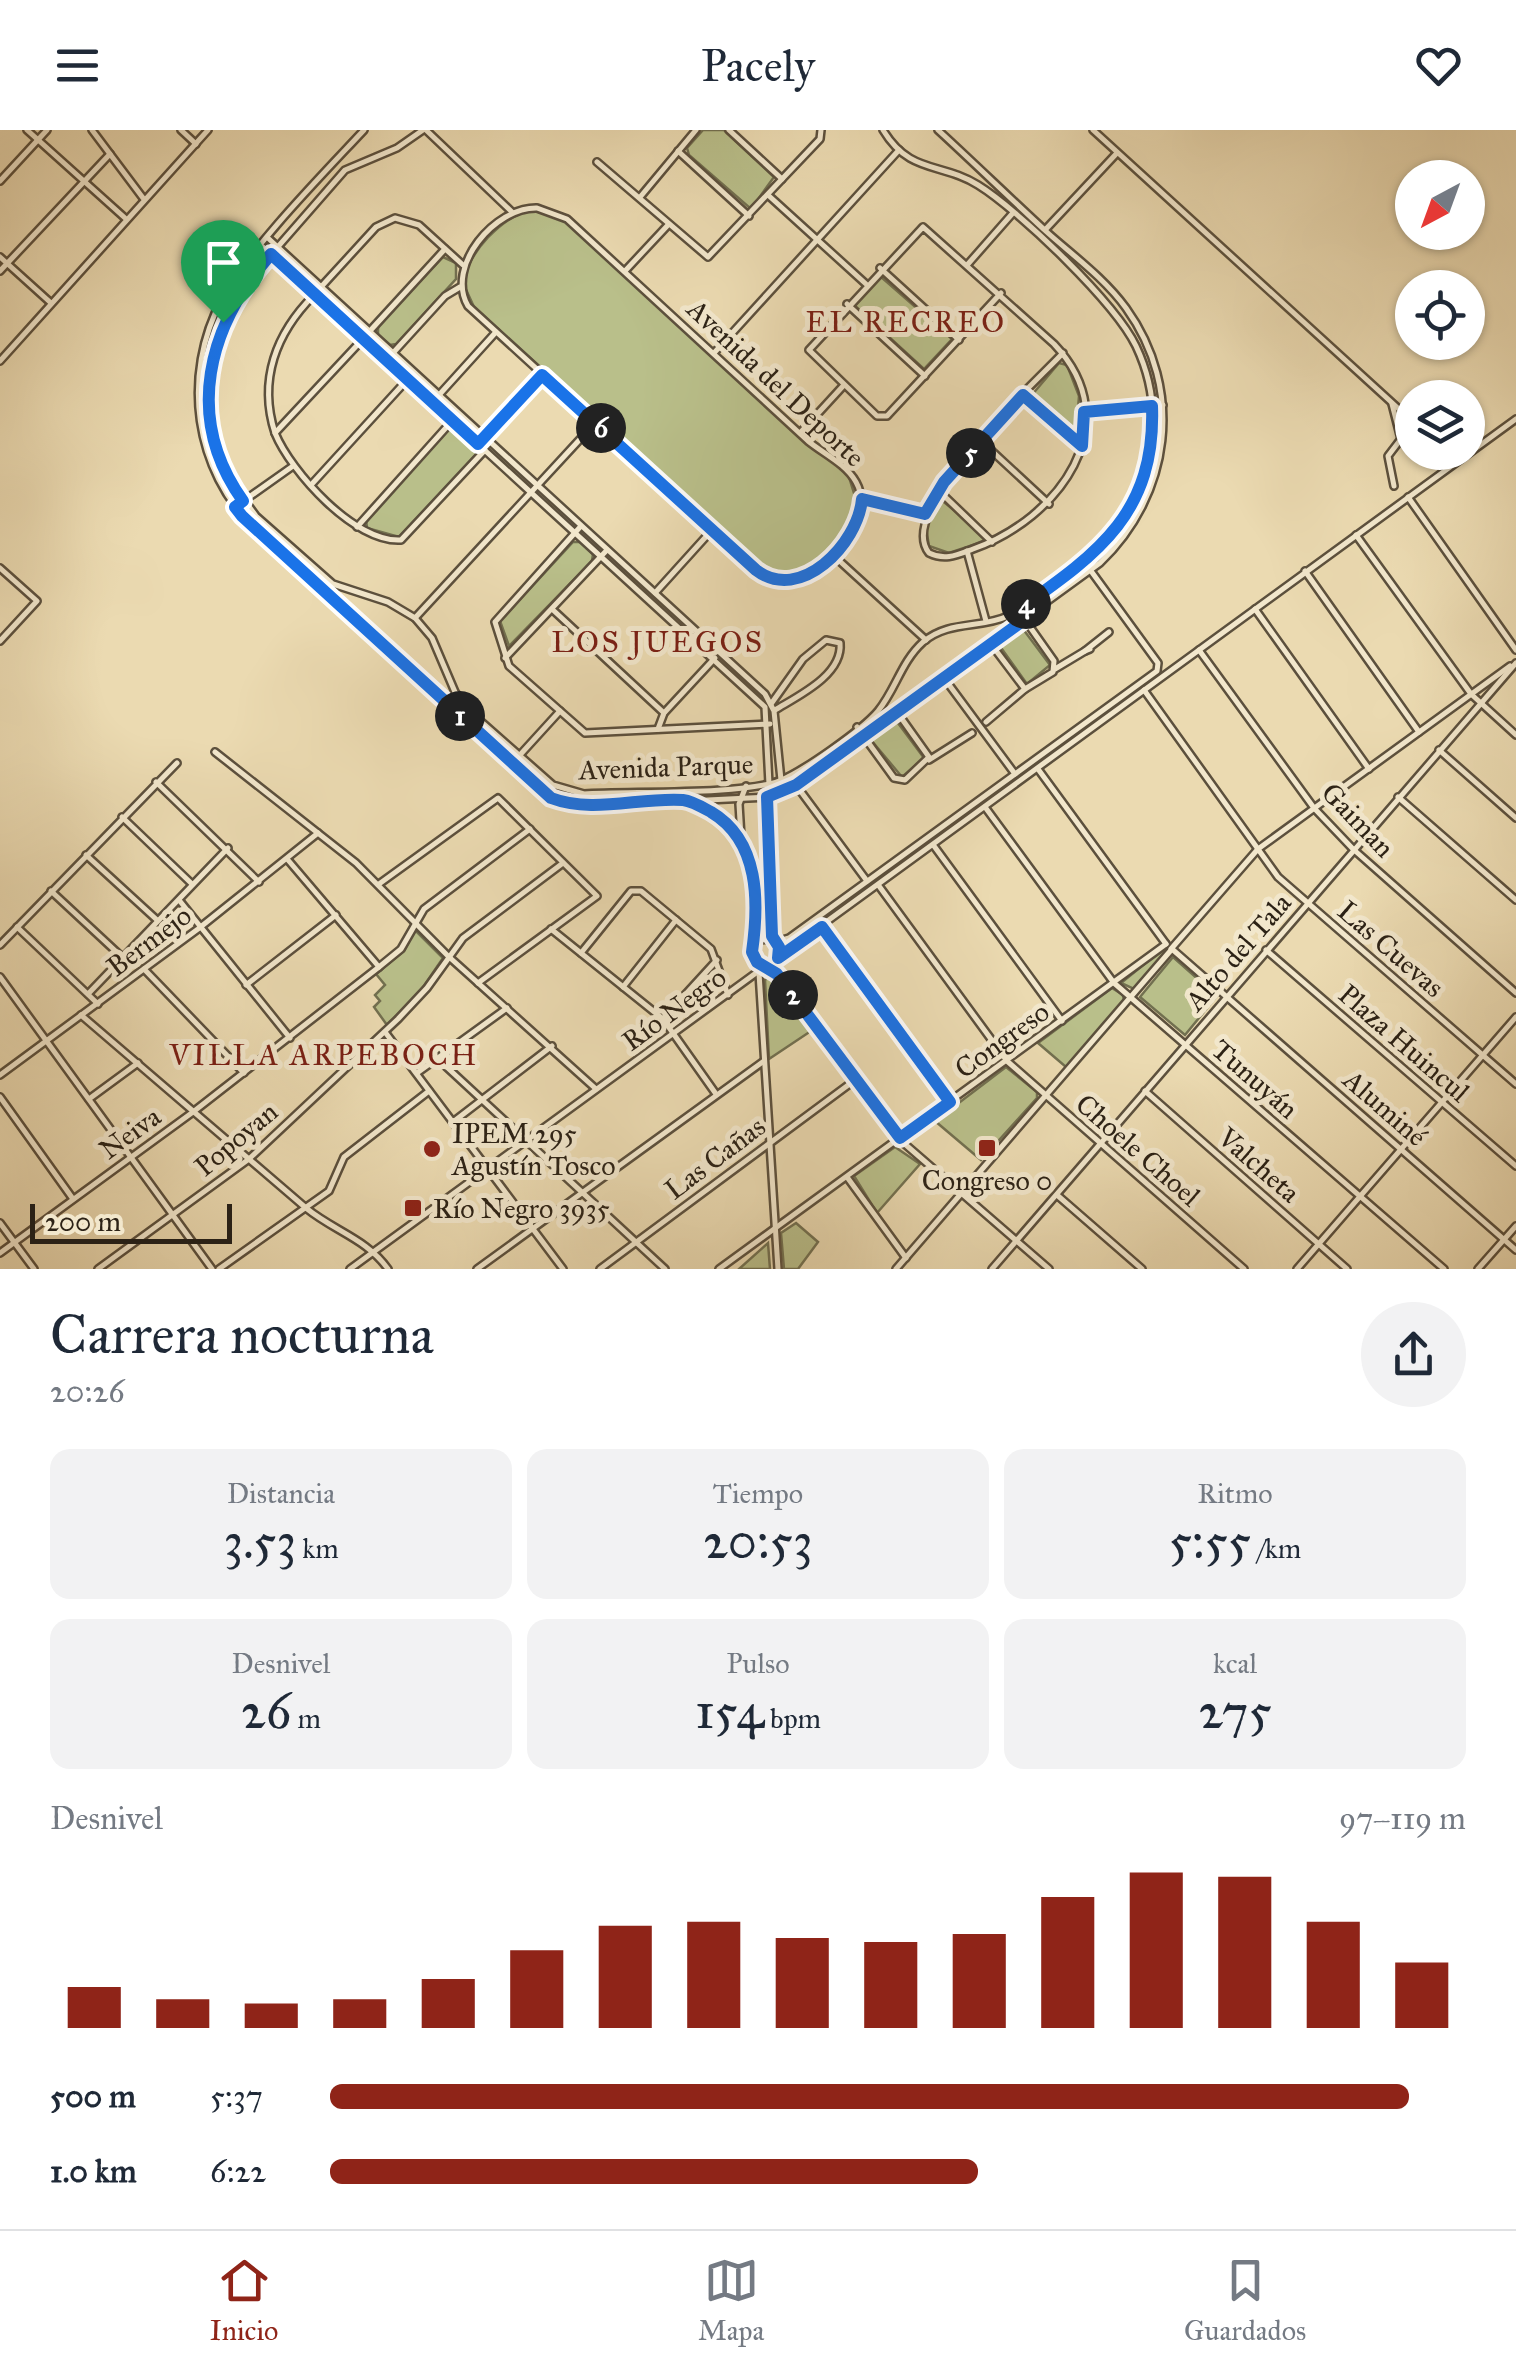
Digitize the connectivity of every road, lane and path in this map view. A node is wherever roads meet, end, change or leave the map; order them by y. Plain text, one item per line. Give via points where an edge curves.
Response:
1 (27, 130) edge
2 (47, 130) edge
3 (92, 130) edge
4 (181, 130) edge
5 (208, 130) edge
6 (364, 130) edge
7 (424, 130) edge
8 (696, 130) edge
9 (729, 130) edge
10 (821, 130) edge
11 (884, 130) edge
12 (938, 130) edge
13 (1092, 130) edge
14 (38, 140) junction
15 (196, 144) junction
16 (899, 150) junction
17 (678, 151) junction
18 (1118, 152) junction
19 (110, 154) junction
20 (597, 162) dead end
21 (984, 173) junction
22 (783, 179) junction
23 (0, 181) edge
24 (84, 181) junction
25 (974, 183) junction
26 (768, 195) junction
27 (641, 196) junction
28 (143, 198) junction
29 (512, 212) junction
30 (1012, 214) junction
31 (749, 216) junction
32 (125, 218) junction
33 (668, 225) junction
34 (1045, 230) junction
35 (269, 239) junction
36 (817, 240) junction
37 (262, 246) junction
38 (277, 247) junction
39 (445, 249) junction
40 (271, 254) junction
41 (0, 257) edge
42 (7, 263) junction
43 (968, 264) junction
44 (464, 265) junction
45 (880, 268) junction
46 (0, 270) edge
47 (624, 271) junction
48 (866, 284) junction
49 (321, 287) junction
50 (460, 287) junction
51 (1001, 293) junction
52 (314, 295) junction
53 (51, 303) junction
54 (847, 304) junction
55 (369, 332) junction
56 (496, 332) junction
57 (363, 339) junction
58 (959, 340) junction
59 (1063, 352) junction
60 (393, 353) junction
61 (714, 353) junction
62 (0, 361) edge
63 (414, 373) junction
64 (542, 375) junction
65 (926, 376) junction
66 (408, 380) junction
67 (844, 385) junction
68 (439, 395) junction
69 (1023, 395) junction
70 (1390, 401) junction
71 (1163, 405) junction
72 (1152, 406) junction
73 (1395, 406) edge
74 (1084, 412) junction
75 (459, 414) junction
76 (1516, 419) edge
77 (1395, 420) edge
78 (452, 421) junction
79 (595, 422) junction
80 (275, 432) junction
81 (800, 433) junction
82 (485, 438) junction
83 (981, 442) junction
84 (491, 443) junction
85 (478, 444) junction
86 (1082, 446) junction
87 (1395, 449) edge
88 (485, 450) junction
89 (293, 466) junction
90 (311, 485) junction
91 (537, 486) junction
92 (1394, 486) dead end
93 (938, 490) junction
94 (531, 492) junction
95 (1408, 497) junction
96 (862, 499) junction
97 (243, 501) junction
98 (1049, 504) junction
99 (235, 507) junction
100 (925, 514) junction
101 (357, 526) junction
102 (582, 526) junction
103 (712, 530) junction
104 (576, 533) junction
105 (1356, 535) junction
106 (992, 542) junction
107 (607, 550) junction
108 (968, 551) junction
109 (834, 555) junction
110 (601, 557) junction
111 (1084, 562) junction
112 (0, 568) edge
113 (1090, 570) junction
114 (1306, 571) junction
115 (654, 593) junction
116 (552, 609) junction
117 (1254, 609) junction
118 (1018, 610) junction
119 (415, 618) junction
120 (1024, 620) junction
121 (986, 621) junction
122 (1109, 632) dead end
123 (926, 640) junction
124 (0, 641) edge
125 (991, 644) junction
126 (1199, 650) junction
127 (1516, 650) edge
128 (720, 654) junction
129 (504, 658) junction
130 (713, 660) junction
131 (1516, 662) edge
132 (1055, 669) junction
133 (944, 678) junction
134 (1025, 690) junction
135 (1144, 690) junction
136 (1471, 694) junction
137 (1480, 703) junction
138 (770, 709) junction
139 (560, 711) junction
140 (897, 712) junction
141 (664, 713) junction
142 (986, 722) dead end
143 (772, 724) junction
144 (658, 728) junction
145 (857, 728) junction
146 (1419, 732) junction
147 (972, 733) dead end
148 (1516, 735) edge
149 (864, 736) junction
150 (1439, 750) junction
151 (215, 752) dead end
152 (519, 756) junction
153 (929, 760) junction
154 (177, 763) dead end
155 (1368, 768) junction
156 (1037, 769) junction
157 (1014, 774) junction
158 (782, 780) junction
159 (156, 782) junction
160 (769, 784) junction
161 (796, 785) junction
162 (746, 786) junction
163 (670, 789) junction
164 (767, 797) junction
165 (1398, 797) junction
166 (741, 798) junction
167 (687, 800) junction
168 (670, 801) junction
169 (985, 807) junction
170 (1314, 808) junction
171 (122, 817) junction
172 (1516, 818) edge
173 (530, 829) junction
174 (318, 833) junction
175 (742, 844) junction
176 (933, 846) junction
177 (228, 848) junction
178 (1258, 849) junction
179 (1353, 849) junction
180 (86, 855) junction
181 (288, 860) junction
182 (564, 863) junction
183 (868, 881) junction
184 (258, 882) junction
185 (192, 884) junction
186 (379, 884) junction
187 (879, 885) junction
188 (51, 891) junction
189 (178, 899) junction
190 (1516, 900) edge
191 (1308, 903) junction
192 (336, 916) junction
193 (156, 920) junction
194 (676, 920) junction
195 (416, 924) junction
196 (17, 927) junction
197 (822, 927) junction
198 (551, 928) junction
199 (198, 929) junction
200 (774, 941) junction
201 (0, 945) edge
202 (1169, 947) junction
203 (752, 948) junction
204 (1266, 950) junction
205 (582, 953) junction
206 (448, 956) junction
207 (122, 957) junction
208 (778, 958) junction
209 (717, 960) junction
210 (757, 962) junction
211 (769, 966) junction
212 (379, 967) junction
213 (144, 969) junction
214 (760, 973) junction
215 (0, 977) edge
216 (478, 983) junction
217 (1114, 983) junction
218 (246, 986) junction
219 (623, 986) junction
220 (1516, 993) edge
221 (88, 994) junction
222 (728, 995) junction
223 (1227, 996) junction
224 (1131, 998) junction
225 (98, 1004) junction
226 (507, 1008) junction
227 (81, 1015) junction
228 (1516, 1017) edge
229 (663, 1019) junction
230 (1062, 1022) junction
231 (385, 1032) junction
232 (675, 1033) junction
233 (290, 1038) junction
234 (48, 1040) junction
235 (1185, 1045) junction
236 (552, 1046) junction
237 (1483, 1055) junction
238 (438, 1058) junction
239 (764, 1061) junction
240 (1007, 1061) junction
241 (138, 1063) junction
242 (244, 1073) junction
243 (417, 1073) junction
244 (0, 1075) edge
245 (855, 1080) junction
246 (1516, 1084) edge
247 (596, 1090) junction
248 (429, 1091) junction
249 (1145, 1091) junction
250 (716, 1094) junction
251 (1046, 1096) junction
252 (0, 1097) edge
253 (89, 1098) junction
254 (480, 1100) junction
255 (950, 1102) junction
256 (1442, 1102) junction
257 (192, 1112) junction
258 (453, 1122) junction
259 (900, 1138) junction
260 (770, 1141) junction
261 (524, 1142) junction
262 (1100, 1144) junction
263 (1402, 1149) junction
264 (130, 1157) junction
265 (249, 1160) junction
266 (1516, 1166) edge
267 (488, 1168) junction
268 (847, 1177) junction
269 (962, 1193) junction
270 (581, 1194) junction
271 (1056, 1194) junction
272 (1360, 1196) junction
273 (73, 1200) junction
274 (306, 1208) junction
275 (172, 1215) junction
276 (0, 1223) edge
277 (1516, 1226) edge
278 (534, 1228) junction
279 (775, 1228) junction
280 (1017, 1240) junction
281 (1504, 1240) junction
282 (14, 1242) junction
283 (635, 1242) junction
284 (1319, 1244) junction
285 (1516, 1250) edge
286 (375, 1251) junction
287 (0, 1253) edge
288 (742, 1253) junction
289 (906, 1258) junction
290 (34, 1269) edge
291 (98, 1269) edge
292 (216, 1269) edge
293 (350, 1269) edge
294 (388, 1269) edge
295 (477, 1269) edge
296 (564, 1269) edge
297 (600, 1269) edge
298 (665, 1269) edge
299 (719, 1269) edge
300 (731, 1269) edge
301 (778, 1269) edge
302 (896, 1269) edge
303 (992, 1269) edge
304 (1049, 1269) edge
305 (1142, 1269) edge
306 (1244, 1269) edge
307 (1297, 1269) edge
308 (1347, 1269) edge
309 (1444, 1269) edge
310 (1478, 1269) edge

1 - 14 street
2 - 14 street
3 - 19 street
4 - 15 street
5 - 15 street
6 - 35 street
7 - 29 street
7 - 38 street via 345,170
8 - 17 street
9 - 22 street
10 - 22 street
11 - 16 street
12 - 21 street, Avenida Parque
13 - 18 street
14 - 23 street
14 - 24 street
15 - 28 street
16 - 25 street via 925,168
16 - 36 street
17 - 27 street
17 - 31 street
18 - 34 street
18 - 70 street
19 - 24 street
19 - 28 street
20 - 27 street
21 - 25 street
21 - 34 street, Avenida Parque
22 - 26 street
24 - 32 street
24 - 42 street
25 - 30 street
26 - 31 street
26 - 36 street
27 - 33 street
28 - 32 street
29 - 44 street
29 - 47 street, Avenida del Deporte via 530,207 560,214
30 - 43 street
30 - 72 street via 1120,318 1142,362
31 - 33 street via 708,257
32 - 53 street
33 - 47 street
34 - 71 street, Avenida Parque via 1127,309 1154,361
35 - 37 street, Avenida Parque
35 - 38 street
36 - 48 street
36 - 61 street
37 - 40 street
37 - 99 street, Avenida Parque via 220,302 198,383 208,456
38 - 40 street
38 - 49 street
39 - 44 street
39 - 49 street via 413,222 389,219
39 - 55 street
40 - 52 street
40 - 97 street via 228,311 210,375 216,448
41 - 42 street
42 - 46 street
42 - 53 street
43 - 45 street via 922,227
43 - 51 street
44 - 50 street
45 - 48 street
45 - 58 street
47 - 61 street, Avenida del Deporte
48 - 54 street
49 - 52 street
49 - 55 street
50 - 56 street via 468,306
50 - 60 street
51 - 58 street
51 - 59 street
52 - 57 street
52 - 80 street via 274,353 268,398
53 - 62 street
54 - 65 street
54 - 67 street via 808,350
55 - 57 street
55 - 60 street
56 - 64 street
56 - 68 street
57 - 66 street
57 - 80 street
58 - 65 street
59 - 69 street
59 - 74 street via 1082,389
60 - 63 street
61 - 81 street, Avenida del Deporte
63 - 66 street
63 - 68 street
64 - 79 street
64 - 82 street
65 - 67 street via 883,418
66 - 78 street
66 - 90 street
67 - 81 street
68 - 75 street
69 - 83 street
69 - 86 street
70 - 73 street
70 - 77 street
71 - 72 street
71 - 113 street, Avenida Parque via 1163,441 1150,491 1128,532
72 - 74 street
72 - 111 street via 1149,460 1138,494 1118,528
74 - 86 street
75 - 78 street
75 - 82 street
76 - 95 street, Río Negro
78 - 85 street
78 - 101 street
79 - 91 street
79 - 103 street
80 - 89 street
81 - 96 street, Avenida del Deporte via 849,472
82 - 84 street
82 - 85 street
83 - 93 street
83 - 98 street
84 - 88 street
84 - 91 street
85 - 88 street
86 - 98 street
87 - 92 street via 1387,466
88 - 94 street
88 - 101 street via 400,540
89 - 90 street
89 - 97 street
90 - 101 street
91 - 94 street
91 - 102 street
93 - 100 street
93 - 106 street
94 - 104 street
94 - 119 street
95 - 105 street, Río Negro
95 - 127 street
96 - 100 street
96 - 109 street, Avenida del Deporte
97 - 99 street
97 - 119 street via 333,584
98 - 106 street
99 - 168 street, Avenida Parque via 551,798 584,806
100 - 108 street via 922,538 929,552 944,558
102 - 104 street
102 - 107 street
103 - 109 street via 761,574 781,582 804,576
103 - 115 street
104 - 110 street
104 - 129 street via 497,619
105 - 114 street, Río Negro
105 - 136 street
106 - 108 street
107 - 110 street
107 - 115 street
108 - 121 street
109 - 123 street
110 - 116 street
110 - 130 street
111 - 113 street
111 - 118 street
112 - 124 street via 36,598
113 - 120 street, Avenida Parque
113 - 157 street via 1158,663 1157,671
114 - 117 street, Río Negro
114 - 146 street
115 - 128 street
116 - 129 street
116 - 141 street
117 - 126 street, Río Negro
117 - 155 street
118 - 120 street
118 - 121 street
119 - 152 street, Avenida Parque via 438,648 460,700
120 - 125 street, Avenida Parque
120 - 132 street
121 - 123 street via 952,626
122 - 132 street
123 - 145 street, Avenida Parque via 904,663 878,710
125 - 133 street, Avenida Parque
125 - 134 street
126 - 135 street, Río Negro
126 - 170 street, Gaiman
128 - 130 street
128 - 138 street
129 - 139 street
130 - 138 street
130 - 141 street
131 - 136 street
131 - 137 street, Alto del Tala
132 - 134 street
133 - 140 street, Avenida Parque
133 - 157 street
134 - 142 street
135 - 156 street, Río Negro
135 - 178 street, Las Cuevas
136 - 137 street
136 - 146 street
137 - 148 street
137 - 150 street, Alto del Tala
138 - 138 street via 827,674 840,643 826,640 813,649
138 - 143 street
139 - 144 street via 585,733
139 - 152 street
140 - 149 street, Avenida Parque
140 - 153 street
141 - 144 street
143 - 144 street
143 - 158 street
143 - 160 street
145 - 149 street
145 - 158 street, Avenida Parque
146 - 155 street
147 - 153 street
149 - 153 street via 898,780
149 - 161 street, Avenida Parque
150 - 165 street, Alto del Tala
150 - 172 street
151 - 174 street
152 - 163 street, Avenida Parque via 553,785 576,793
154 - 159 street
155 - 170 street
156 - 169 street, Río Negro
156 - 202 street, Aluminé
157 - 183 street
158 - 160 street, Avenida Parque
159 - 171 street
159 - 177 street
160 - 162 street, Avenida Parque
161 - 164 street, Avenida Parque
161 - 183 street
162 - 163 street, Avenida Parque
162 - 166 street
163 - 168 street
164 - 166 street, Avenida Parque
164 - 200 street
165 - 179 street, Alto del Tala
165 - 190 street
166 - 167 street, Avenida Parque
166 - 175 street
167 - 168 street, Avenida Parque
167 - 175 street via 722,820
169 - 176 street, Río Negro
169 - 217 street, Tunuyán
170 - 178 street
170 - 179 street, Gaiman
171 - 180 street
171 - 185 street
173 - 182 street
173 - 186 street via 493,799
173 - 195 street, Neiva via 424,910
174 - 181 street, Bermejo
174 - 186 street
175 - 203 street via 753,875
176 - 187 street, Río Negro
176 - 230 street
177 - 184 street
177 - 185 street
178 - 191 street, Las Cuevas
178 - 202 street
179 - 191 street, Alto del Tala
179 - 220 street, Gaiman
180 - 188 street
180 - 193 street
181 - 184 street, Bermejo
181 - 192 street
182 - 198 street via 598,896
182 - 206 street, Popoyan
183 - 200 street via 784,942
184 - 199 street, Bermejo
185 - 189 street
186 - 195 street
187 - 197 street, Río Negro
187 - 240 street, Choele Choel
188 - 196 street
188 - 207 street
189 - 193 street
189 - 199 street
191 - 204 street, Alto del Tala
191 - 237 street, Las Cuevas
192 - 212 street
192 - 218 street
193 - 207 street
194 - 205 street via 636,890
194 - 209 street
194 - 219 street
195 - 206 street
195 - 212 street, Neiva
196 - 201 street
196 - 221 street
197 - 208 street, Río Negro
197 - 255 street
198 - 205 street
198 - 216 street
199 - 213 street, Bermejo
199 - 218 street
200 - 203 street via 759,940
200 - 208 street
202 - 217 street, Congreso
202 - 223 street, Aluminé
202 - 224 street
203 - 210 street
204 - 223 street, Alto del Tala
204 - 256 street, Plaza Huincul
205 - 219 street
206 - 216 street
206 - 231 street, Popoyan
207 - 221 street
208 - 211 street, Río Negro
209 - 222 street
209 - 229 street
210 - 211 street
210 - 214 street
211 - 214 street, Río Negro
211 - 245 street
212 - 233 street, Neiva
213 - 225 street, Bermejo
213 - 242 street
214 - 222 street, Río Negro
214 - 239 street
215 - 234 street
216 - 226 street
217 - 224 street, Tunuyán
217 - 230 street, Congreso
218 - 233 street
219 - 229 street
221 - 225 street
222 - 232 street, Río Negro
223 - 235 street, Alto del Tala
223 - 263 street, Aluminé
224 - 235 street, Tunuyán
224 - 251 street
225 - 227 street, Bermejo
226 - 236 street
226 - 238 street
227 - 234 street, Bermejo
227 - 241 street
228 - 237 street
229 - 232 street
230 - 240 street, Congreso
231 - 243 street
231 - 265 street, Popoyan
232 - 247 street, Río Negro
232 - 250 street
233 - 242 street, Neiva
234 - 244 street, Bermejo
234 - 253 street
235 - 249 street, Alto del Tala
235 - 272 street, Tunuyán
236 - 247 street
236 - 254 street
237 - 246 street, Las Cuevas
237 - 256 street
238 - 243 street
238 - 254 street
239 - 250 street
239 - 260 street
240 - 251 street, Choele Choel
240 - 255 street, Congreso
241 - 253 street
241 - 257 street
242 - 257 street, Neiva
243 - 248 street
245 - 259 street
245 - 260 street, Las Cañas
247 - 261 street, Río Negro
248 - 258 street
248 - 274 street via 344,1158 330,1191
249 - 262 street, Alto del Tala
249 - 284 street, Valcheta
250 - 270 street
251 - 262 street, Choele Choel
251 - 269 street
252 - 273 street
253 - 264 street
254 - 258 street
254 - 261 street
255 - 259 street, Congreso
256 - 263 street
256 - 266 street, Plaza Huincul
257 - 264 street, Neiva
257 - 265 street
258 - 267 street
259 - 268 street, Congreso
259 - 269 street
260 - 279 street
260 - 283 street, Las Cañas
261 - 267 street, Río Negro
261 - 270 street
262 - 271 street, Alto del Tala
262 - 306 street, Choele Choel
263 - 272 street
263 - 281 street, Aluminé
264 - 273 street, Neiva
264 - 275 street
265 - 274 street
265 - 275 street, Popoyan
267 - 278 street
267 - 286 street, Río Negro
268 - 279 street, Congreso
268 - 289 street
269 - 280 street
269 - 289 street
270 - 278 street
270 - 283 street
271 - 280 street, Alto del Tala
271 - 305 street
272 - 284 street
272 - 309 street, Tunuyán
273 - 282 street, Neiva
274 - 286 street
274 - 292 street
275 - 291 street, Popoyan
275 - 292 street
276 - 282 street
277 - 281 street
278 - 295 street
278 - 296 street
279 - 288 street, Congreso
279 - 301 street
280 - 303 street, Alto del Tala
280 - 304 street
281 - 285 street, Aluminé
281 - 310 street
282 - 287 street, Neiva
282 - 290 street
283 - 297 street, Las Cañas
283 - 298 street
284 - 307 street
284 - 308 street, Valcheta
286 - 293 street, Río Negro
286 - 294 street
288 - 299 street, Congreso
288 - 300 street
289 - 302 street

